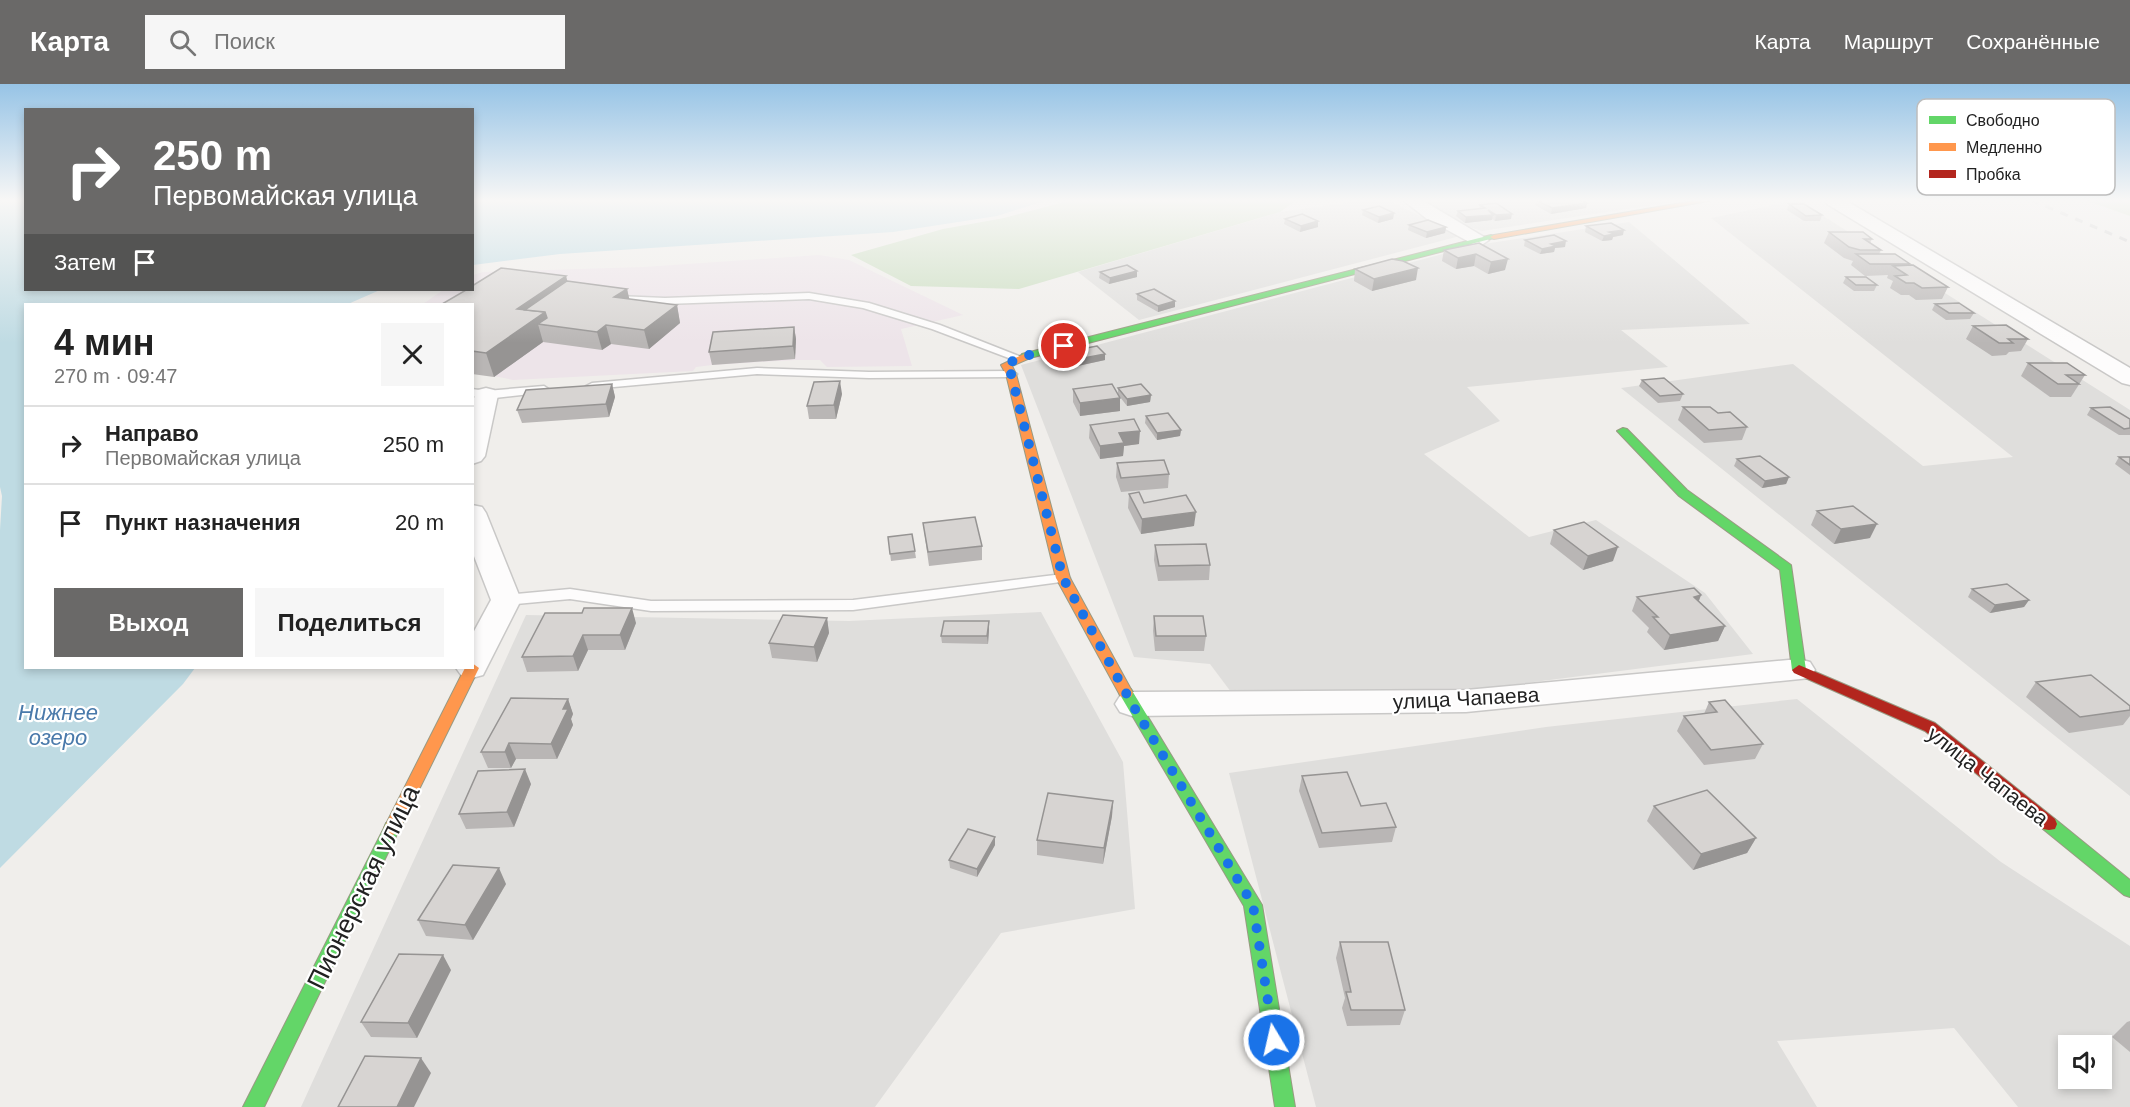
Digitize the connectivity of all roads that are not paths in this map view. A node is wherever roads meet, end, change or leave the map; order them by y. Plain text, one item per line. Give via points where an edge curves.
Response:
1 (1450, 248) edge
2 (1913, 248) edge
3 (609, 299) edge
4 (1018, 358) junction
5 (1011, 374) junction
6 (2130, 378) edge
7 (575, 388) edge
8 (553, 390) edge
9 (479, 394) edge
10 (1623, 431) dead end
11 (474, 438) edge
12 (474, 518) edge
13 (1063, 578) junction
14 (506, 600) junction
15 (474, 663) edge
16 (471, 669) edge
17 (1799, 670) junction
18 (1132, 704) junction
19 (2130, 890) edge
20 (253, 1107) edge
21 (1285, 1107) edge

1 - 4 street
2 - 6 street
3 - 4 lane via 809,296 866,305
4 - 5 street via 1006,365
5 - 7 lane via 757,371
5 - 13 street
8 - 9 lane
9 - 11 street
10 - 17 street via 1683,493 1786,568
12 - 14 street
13 - 14 lane via 853,605 651,606 570,594
13 - 18 street
14 - 15 street, Пионерская улица
16 - 20 street, Пионерская улица
17 - 18 street, улица Чапаева via 1466,701
17 - 19 street, улица Чапаева via 1930,727
18 - 21 street via 1253,905

